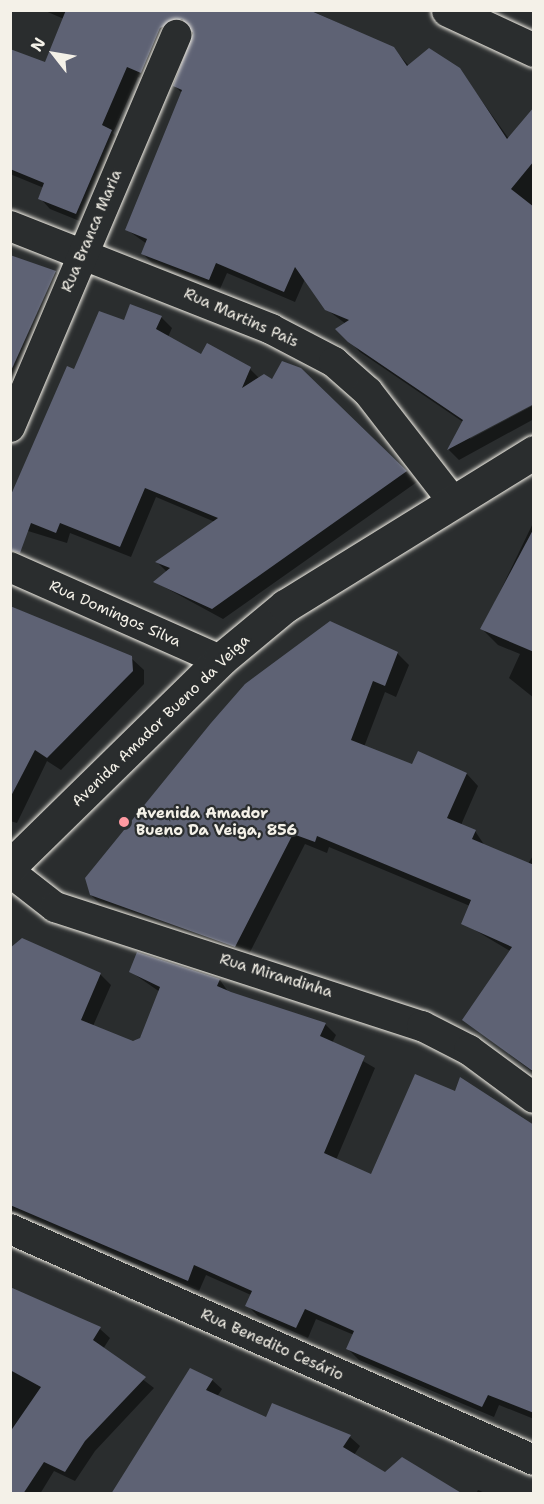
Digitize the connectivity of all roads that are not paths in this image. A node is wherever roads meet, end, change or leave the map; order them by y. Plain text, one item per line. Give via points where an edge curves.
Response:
1 (448, 10) edge
2 (176, 35) dead end
3 (534, 50) edge
4 (10, 226) edge
5 (83, 252) junction
6 (10, 427) edge
7 (534, 452) edge
8 (451, 499) junction
9 (10, 567) edge
10 (220, 660) junction
11 (10, 866) edge
12 (10, 872) edge
13 (534, 1098) edge
14 (10, 1229) edge
15 (534, 1461) edge

1 - 3 main road
2 - 5 street, Rua Branca Maria
4 - 5 street, Rua Martins Pais
5 - 6 street, Rua Branca Maria
5 - 8 street, Rua Martins Pais via 271,329 334,362 369,392
7 - 8 main road, Avenida Amador Bueno da Veiga
8 - 10 main road, Avenida Amador Bueno da Veiga via 285,606
9 - 10 street, Rua Domingos Silva
10 - 11 main road, Avenida Amador Bueno da Veiga
12 - 13 street, Rua Mirandinha via 55,906 422,1026 469,1050
14 - 15 street, Rua Benedito Cesário

